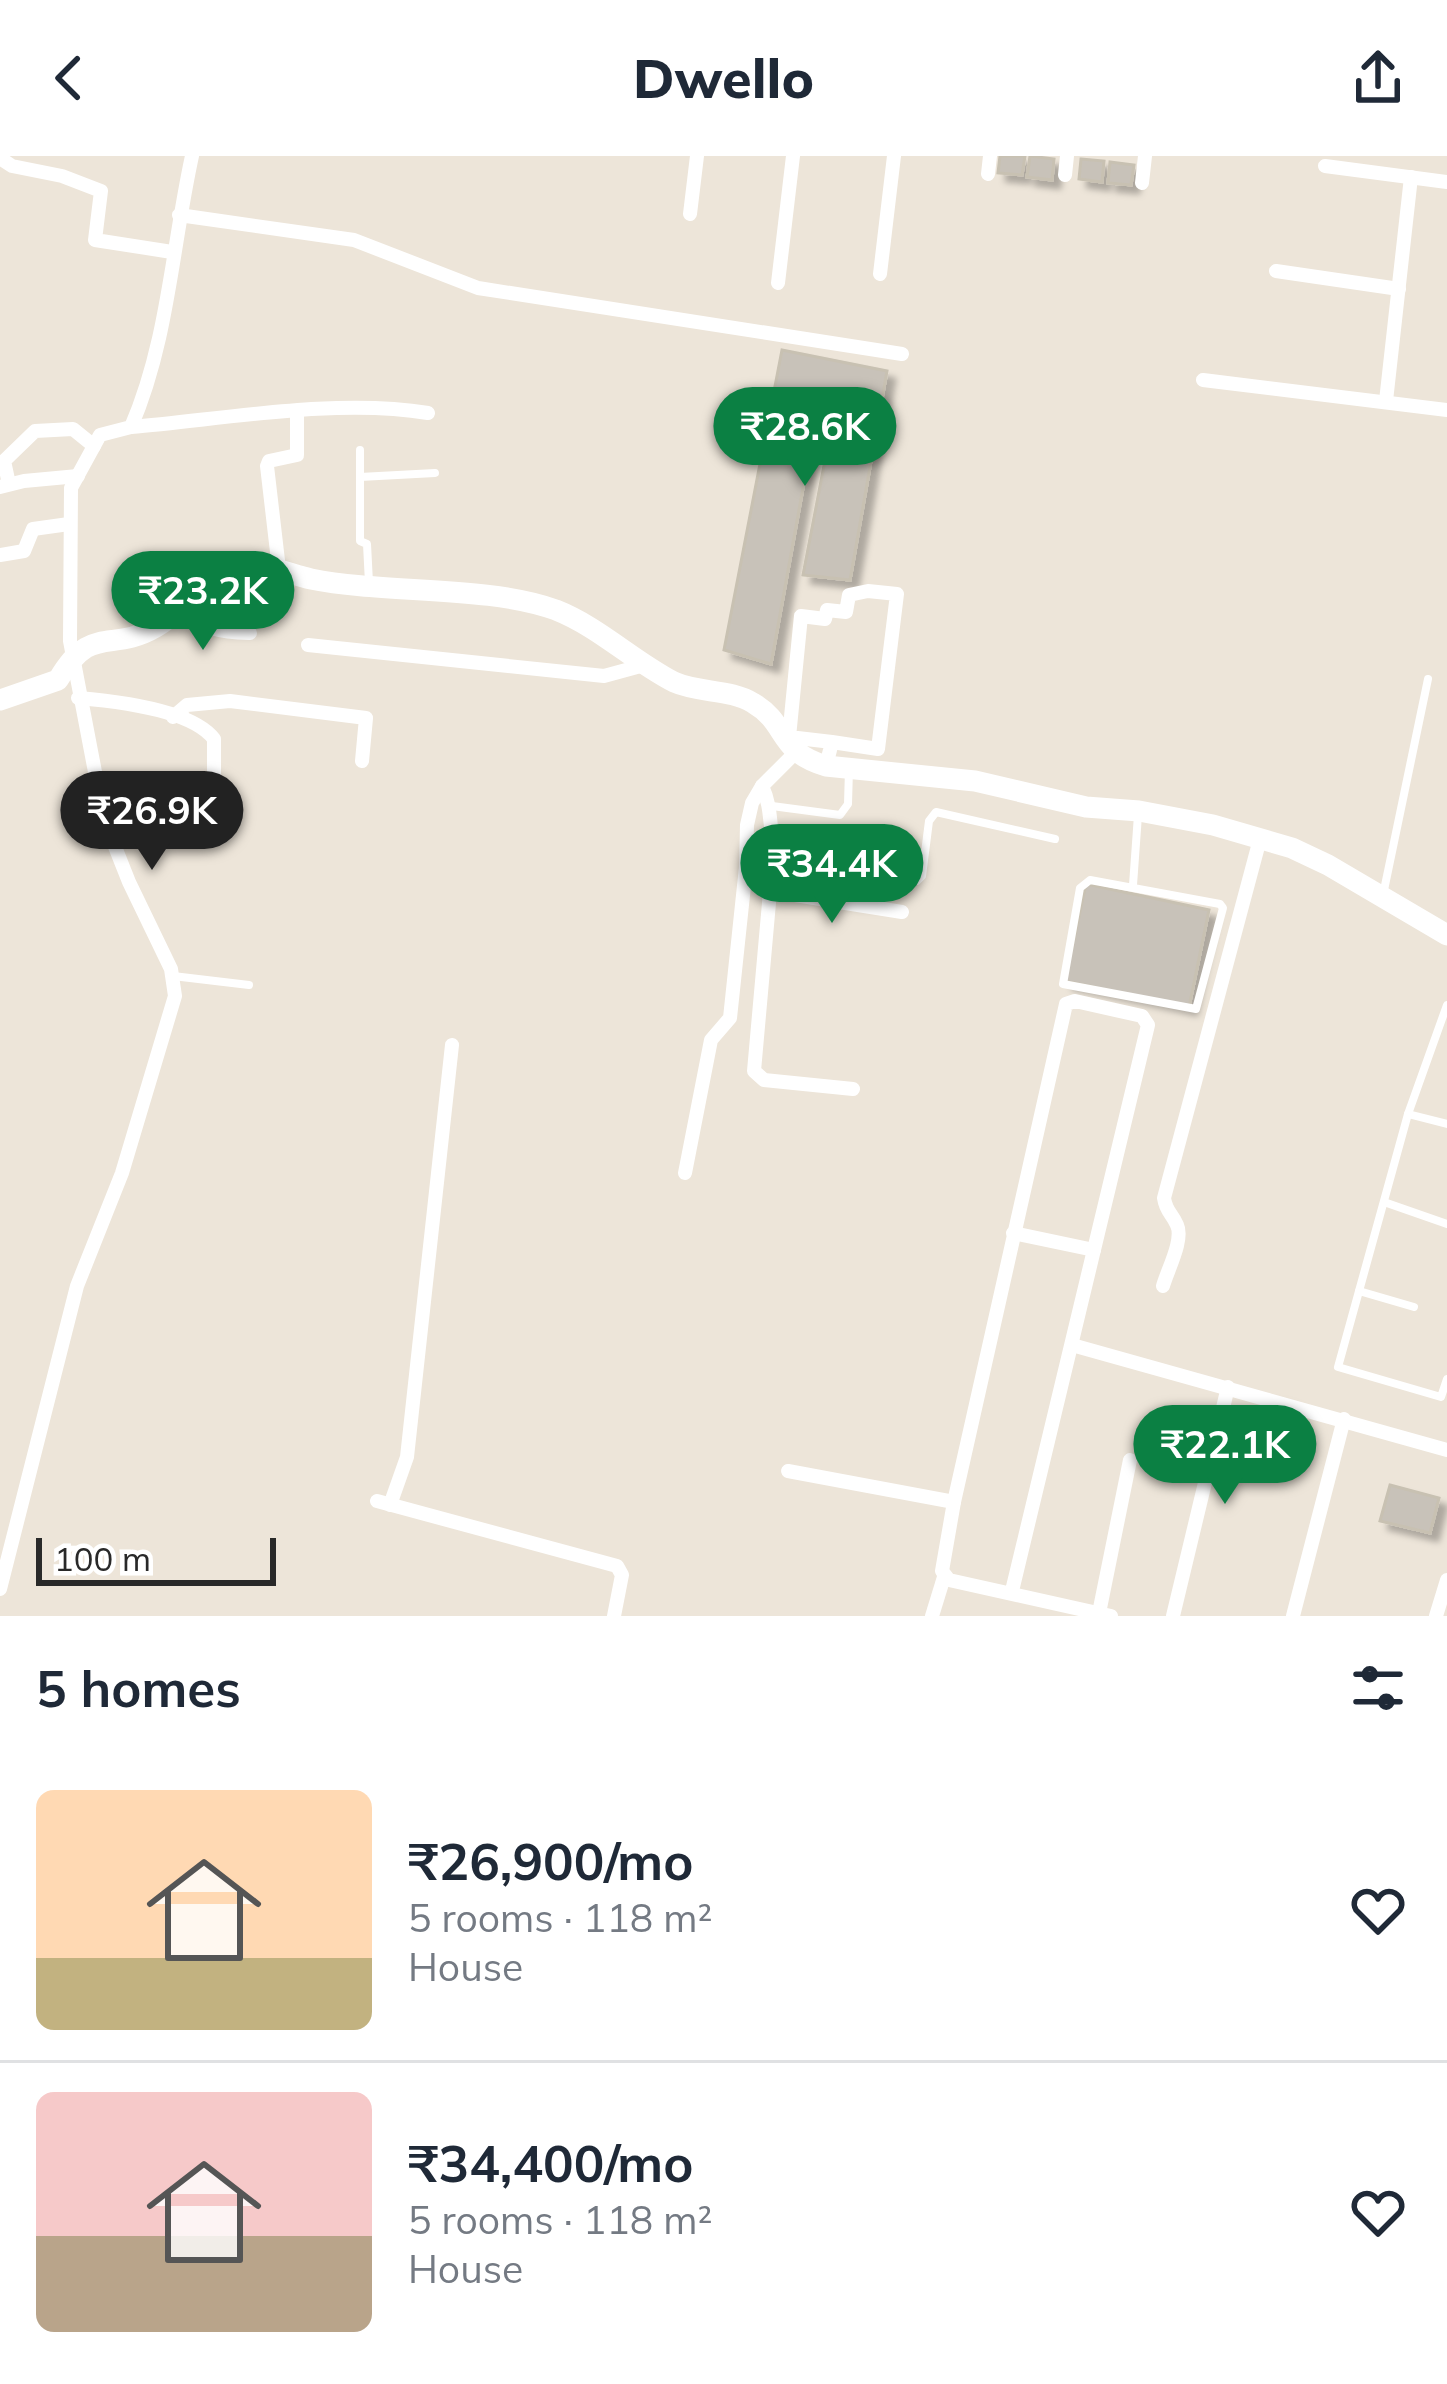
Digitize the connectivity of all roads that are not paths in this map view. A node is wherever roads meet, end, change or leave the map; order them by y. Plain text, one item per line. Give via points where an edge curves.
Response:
1 (192, 156) edge
2 (697, 156) edge
3 (793, 156) edge
4 (894, 156) edge
5 (990, 156) edge
6 (1067, 156) edge
7 (1145, 156) edge
8 (0, 158) edge
9 (1325, 166) dead end
10 (988, 174) dead end
11 (1065, 175) dead end
12 (1411, 177) junction
13 (1447, 182) edge
14 (1142, 183) dead end
15 (179, 214) junction
16 (690, 214) dead end
17 (172, 252) junction
18 (1276, 272) dead end
19 (880, 274) dead end
20 (778, 284) dead end
21 (1399, 289) junction
22 (902, 354) dead end
23 (1204, 380) dead end
24 (1386, 401) junction
25 (1447, 410) edge
26 (296, 412) junction
27 (428, 413) dead end
28 (131, 428) junction
29 (94, 446) junction
30 (361, 450) dead end
31 (435, 473) dead end
32 (78, 476) junction
33 (360, 476) junction
34 (4, 485) edge
35 (69, 524) junction
36 (0, 555) edge
37 (279, 569) junction
38 (369, 585) junction
39 (183, 609) junction
40 (250, 633) dead end
41 (308, 645) dead end
42 (72, 656) junction
43 (647, 664) junction
44 (1428, 680) dead end
45 (78, 698) junction
46 (0, 700) edge
47 (173, 717) junction
48 (832, 742) junction
49 (794, 753) junction
50 (362, 761) dead end
51 (837, 768) junction
52 (762, 785) junction
53 (214, 790) dead end
54 (772, 806) junction
55 (1139, 811) junction
56 (770, 829) junction
57 (1055, 839) dead end
58 (1260, 839) junction
59 (1133, 886) junction
60 (770, 890) junction
61 (1382, 897) junction
62 (902, 912) dead end
63 (1447, 935) edge
64 (173, 976) junction
65 (249, 985) dead end
66 (1447, 1005) edge
67 (452, 1045) dead end
68 (853, 1089) dead end
69 (1408, 1114) junction
70 (1447, 1124) edge
71 (685, 1173) dead end
72 (1384, 1202) junction
73 (1447, 1224) edge
74 (1013, 1233) junction
75 (1094, 1250) junction
76 (1162, 1286) dead end
77 (1359, 1291) junction
78 (1414, 1306) dead end
79 (1072, 1345) junction
80 (1447, 1378) edge
81 (1228, 1387) junction
82 (1344, 1419) junction
83 (1447, 1450) edge
84 (1130, 1460) dead end
85 (788, 1471) dead end
86 (954, 1502) junction
87 (944, 1577) junction
88 (1447, 1580) edge
89 (0, 1589) edge
90 (1012, 1591) junction
91 (1105, 1615) edge
92 (614, 1616) edge
93 (932, 1616) edge
94 (1174, 1616) edge
95 (1293, 1616) edge
96 (1436, 1616) edge

1 - 15 street
2 - 16 street
3 - 20 street
4 - 19 street
5 - 10 street
6 - 11 street
7 - 14 street
8 - 17 street via 101,191 95,240
9 - 12 street
12 - 13 street
12 - 21 street
15 - 17 street
15 - 22 street via 355,240 478,288
17 - 28 street via 162,333
18 - 21 street
21 - 24 street
23 - 24 street
24 - 25 street
26 - 27 street
26 - 28 street
26 - 37 street via 297,455 267,466
28 - 29 street via 100,435
29 - 32 street
29 - 34 street via 73,429 35,431 4,461
30 - 33 lane
31 - 33 lane
32 - 34 street
32 - 35 street
33 - 38 lane
35 - 36 street via 33,529 24,551
35 - 42 street
37 - 38 street
37 - 39 street via 241,568
38 - 43 street via 556,610
39 - 40 street via 210,630
39 - 42 street via 152,630 90,642
41 - 43 street via 604,676
42 - 45 street
42 - 46 street via 58,680
43 - 49 street via 676,682 750,700 774,719
44 - 61 lane
45 - 47 street
45 - 64 street via 104,819
47 - 50 street via 187,705 230,701 366,718
47 - 53 street via 214,739
48 - 48 street via 878,748 897,594 868,591 849,596 846,612 801,616 789,737
48 - 51 street
49 - 51 street
49 - 52 street
51 - 54 lane via 848,804 840,815
51 - 55 street via 975,781
52 - 54 street
52 - 71 street via 747,825 730,1018 711,1040
54 - 56 street
55 - 58 street
55 - 59 lane
56 - 57 lane via 832,844 856,872 917,881 936,812
56 - 60 street
58 - 61 street
58 - 76 street via 1164,1198 1179,1234
59 - 59 lane via 1090,880 1080,887 1063,984 1196,1009 1223,908
60 - 62 street
60 - 68 street via 754,1071 764,1080
61 - 63 street
64 - 65 lane
64 - 89 street via 175,996 144,1107 77,1286
66 - 69 lane
67 - 92 street via 407,1457 384,1503 617,1566
69 - 70 lane
69 - 72 lane
72 - 73 lane
72 - 77 lane
74 - 75 street
74 - 75 street via 1066,1004 1075,1000 1148,1024
74 - 86 street
75 - 79 street
77 - 78 lane
77 - 80 lane via 1338,1366 1441,1397
79 - 81 street
79 - 90 street
81 - 82 street
81 - 94 street
82 - 83 street
82 - 95 street
84 - 91 street
85 - 86 street
86 - 87 street
87 - 90 street
87 - 93 street
88 - 96 street
90 - 91 street

